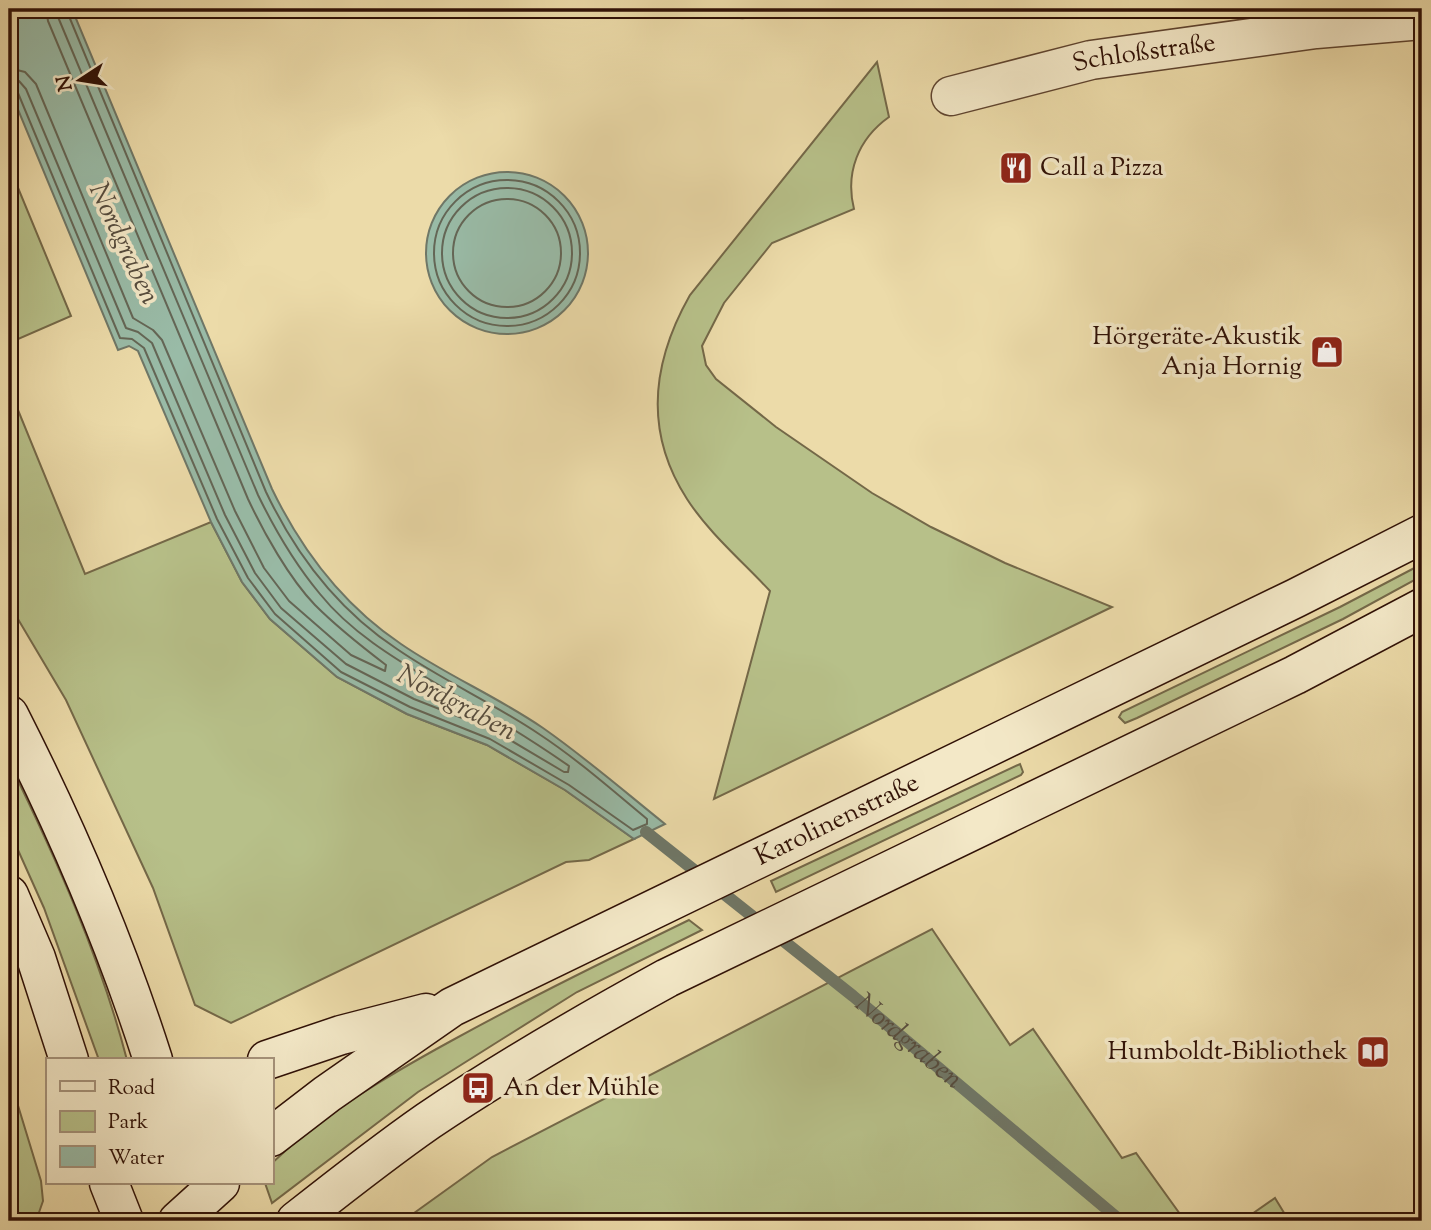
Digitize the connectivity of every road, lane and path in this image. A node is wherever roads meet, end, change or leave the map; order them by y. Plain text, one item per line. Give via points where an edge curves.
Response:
1 (1422, 20) edge
2 (951, 96) dead end
3 (1422, 534) edge
4 (1422, 608) edge
5 (9, 715) edge
6 (9, 895) edge
7 (452, 1007) junction
8 (158, 1055) edge
9 (68, 1058) edge
10 (273, 1058) edge
11 (273, 1135) edge
12 (109, 1184) edge
13 (124, 1221) edge
14 (296, 1221) edge

1 - 2 main road, Schloßstraße via 1316,29 1091,60
3 - 7 main road, Karolinenstraße
4 - 14 main road via 1295,675 667,978 478,1088
5 - 8 main road via 83,871
6 - 9 main road via 36,958
7 - 10 main road
7 - 11 main road, Karolinenstraße
12 - 13 main road

